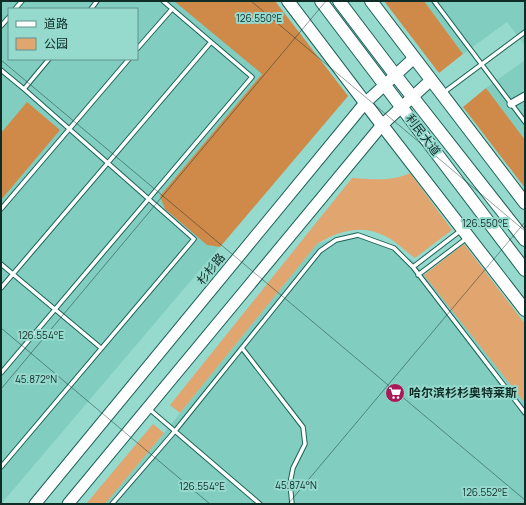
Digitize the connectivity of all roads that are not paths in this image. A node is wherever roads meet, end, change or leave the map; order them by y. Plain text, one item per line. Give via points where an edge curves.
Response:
1 (162, 1) edge
2 (288, 1) edge
3 (321, 1) edge
4 (339, 1) edge
5 (371, 1) edge
6 (434, 1) edge
7 (172, 9) junction
8 (8, 18) edge
9 (1, 26) edge
10 (525, 32) edge
11 (210, 42) junction
12 (138, 49) edge
13 (414, 58) junction
14 (48, 60) edge
15 (128, 60) edge
16 (482, 65) junction
17 (1, 70) edge
18 (396, 76) junction
19 (431, 80) junction
20 (385, 86) junction
21 (24, 88) junction
22 (442, 94) junction
23 (525, 96) edge
24 (413, 98) junction
25 (365, 103) junction
26 (511, 104) junction
27 (402, 108) junction
28 (525, 122) edge
29 (382, 125) junction
30 (69, 129) junction
31 (108, 162) junction
32 (149, 198) junction
33 (525, 203) edge
34 (1, 209) edge
35 (466, 233) junction
36 (525, 240) edge
37 (1, 264) edge
38 (413, 267) junction
39 (525, 270) edge
40 (13, 274) junction
41 (418, 275) junction
42 (1, 288) edge
43 (55, 309) junction
44 (525, 310) edge
45 (101, 348) junction
46 (242, 348) junction
47 (1, 373) edge
48 (147, 407) junction
49 (525, 413) edge
50 (175, 431) junction
51 (1, 467) edge
52 (35, 504) edge
53 (68, 504) edge
54 (112, 504) edge
55 (260, 504) edge
56 (292, 504) edge

1 - 7 lane
2 - 25 highway
3 - 20 highway, 利民大道
4 - 18 highway, 利民大道
5 - 13 highway
6 - 16 lane
7 - 11 lane
7 - 12 lane
8 - 9 lane
10 - 16 lane
11 - 31 lane
11 - 32 lane via 252,77
13 - 18 main road, 杉杉路
13 - 19 highway
14 - 21 lane
15 - 30 lane
16 - 22 lane
16 - 26 lane
17 - 21 lane
18 - 20 main road, 杉杉路
18 - 24 highway, 利民大道
19 - 22 highway
19 - 24 main road
20 - 25 main road, 杉杉路
20 - 27 highway, 利民大道
21 - 30 lane
22 - 33 highway
23 - 26 street
24 - 27 main road
24 - 36 highway, 利民大道
25 - 29 highway
25 - 52 main road, 杉杉路
26 - 28 lane
27 - 29 main road
27 - 39 highway, 利民大道
29 - 35 highway
29 - 48 main road
30 - 31 lane
30 - 34 lane
31 - 32 lane
31 - 40 lane
32 - 43 lane
32 - 45 lane via 194,239
35 - 38 lane
35 - 41 lane
35 - 44 highway
37 - 40 lane
38 - 41 lane
38 - 46 lane via 394,248 358,235 336,240 320,251
40 - 42 lane
40 - 43 lane
41 - 49 lane
43 - 45 lane
43 - 47 lane
45 - 51 lane
46 - 50 lane
46 - 56 lane via 303,427 305,444 293,468 290,483
48 - 50 lane
48 - 53 main road
50 - 54 lane
50 - 55 lane

